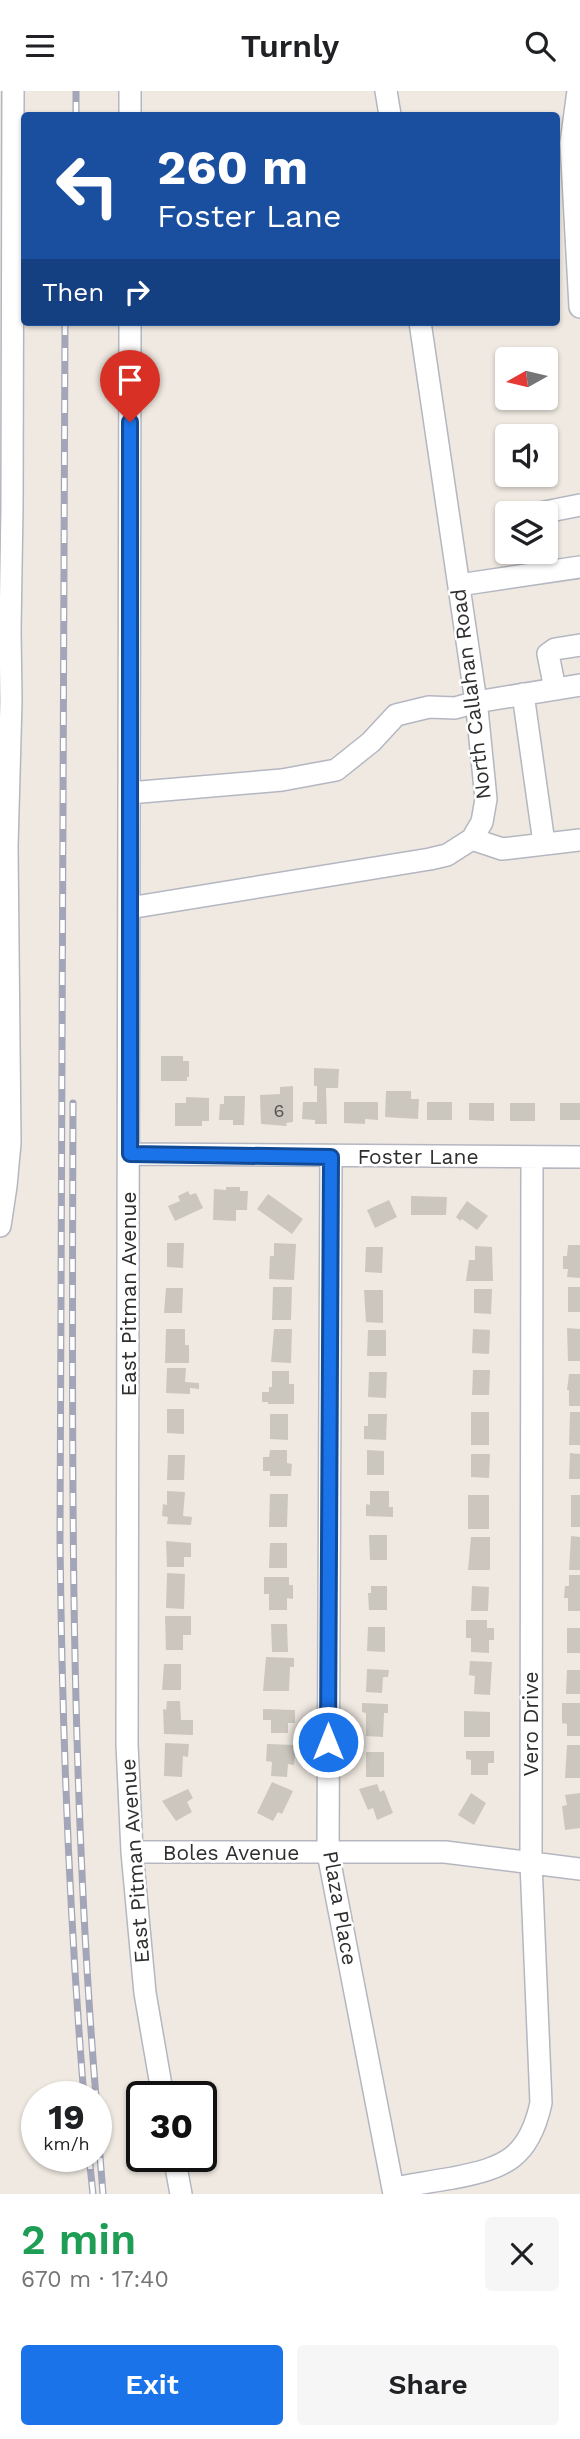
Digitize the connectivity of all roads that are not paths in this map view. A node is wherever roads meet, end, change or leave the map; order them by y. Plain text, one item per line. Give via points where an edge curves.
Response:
1 (13, 91) edge
2 (130, 91) edge
3 (386, 91) edge
4 (578, 91) edge
5 (130, 112) edge
6 (390, 112) edge
7 (580, 307) edge
8 (130, 326) edge
9 (421, 326) edge
10 (580, 505) edge
11 (558, 509) edge
12 (539, 564) edge
13 (580, 567) edge
14 (540, 573) junction
15 (459, 585) junction
16 (580, 645) edge
17 (580, 685) edge
18 (555, 689) junction
19 (523, 694) junction
20 (475, 702) junction
21 (129, 793) junction
22 (472, 839) junction
23 (580, 840) edge
24 (544, 843) junction
25 (129, 908) junction
26 (130, 1154) junction
27 (331, 1157) junction
28 (532, 1157) junction
29 (580, 1157) edge
30 (0, 1226) edge
31 (132, 1852) junction
32 (328, 1853) junction
33 (531, 1863) junction
34 (580, 1869) edge
35 (160, 2081) edge
36 (177, 2172) edge
37 (394, 2191) edge
38 (181, 2194) edge

1 - 30 street via 10,1143
2 - 5 street
3 - 6 street
4 - 7 street via 571,143
8 - 21 street, East Pitman Avenue
9 - 15 street, North Callahan Road
10 - 11 street
12 - 14 street
13 - 14 street
14 - 15 street
15 - 20 street, North Callahan Road
16 - 18 street via 548,653
17 - 18 street
18 - 19 street
19 - 20 street
19 - 24 street
20 - 21 street via 396,715 336,770 282,780
20 - 22 street, North Callahan Road via 486,799 482,823
21 - 25 street, East Pitman Avenue
22 - 24 street via 502,849
22 - 25 street via 447,855 429,859
23 - 24 street
25 - 26 street, East Pitman Avenue
26 - 27 street, Foster Lane
26 - 31 street, East Pitman Avenue via 127,1744
27 - 28 street, Foster Lane
27 - 32 street, Plaza Place
28 - 29 street, Foster Lane
28 - 33 street, Vero Drive
31 - 32 street, Boles Avenue
31 - 35 street, East Pitman Avenue via 145,1993
32 - 33 street, Boles Avenue via 445,1852
32 - 37 street, Plaza Place
33 - 34 street, Boles Avenue
33 - 37 street, Vero Drive via 541,2103 537,2125 509,2161 489,2171
36 - 38 street

